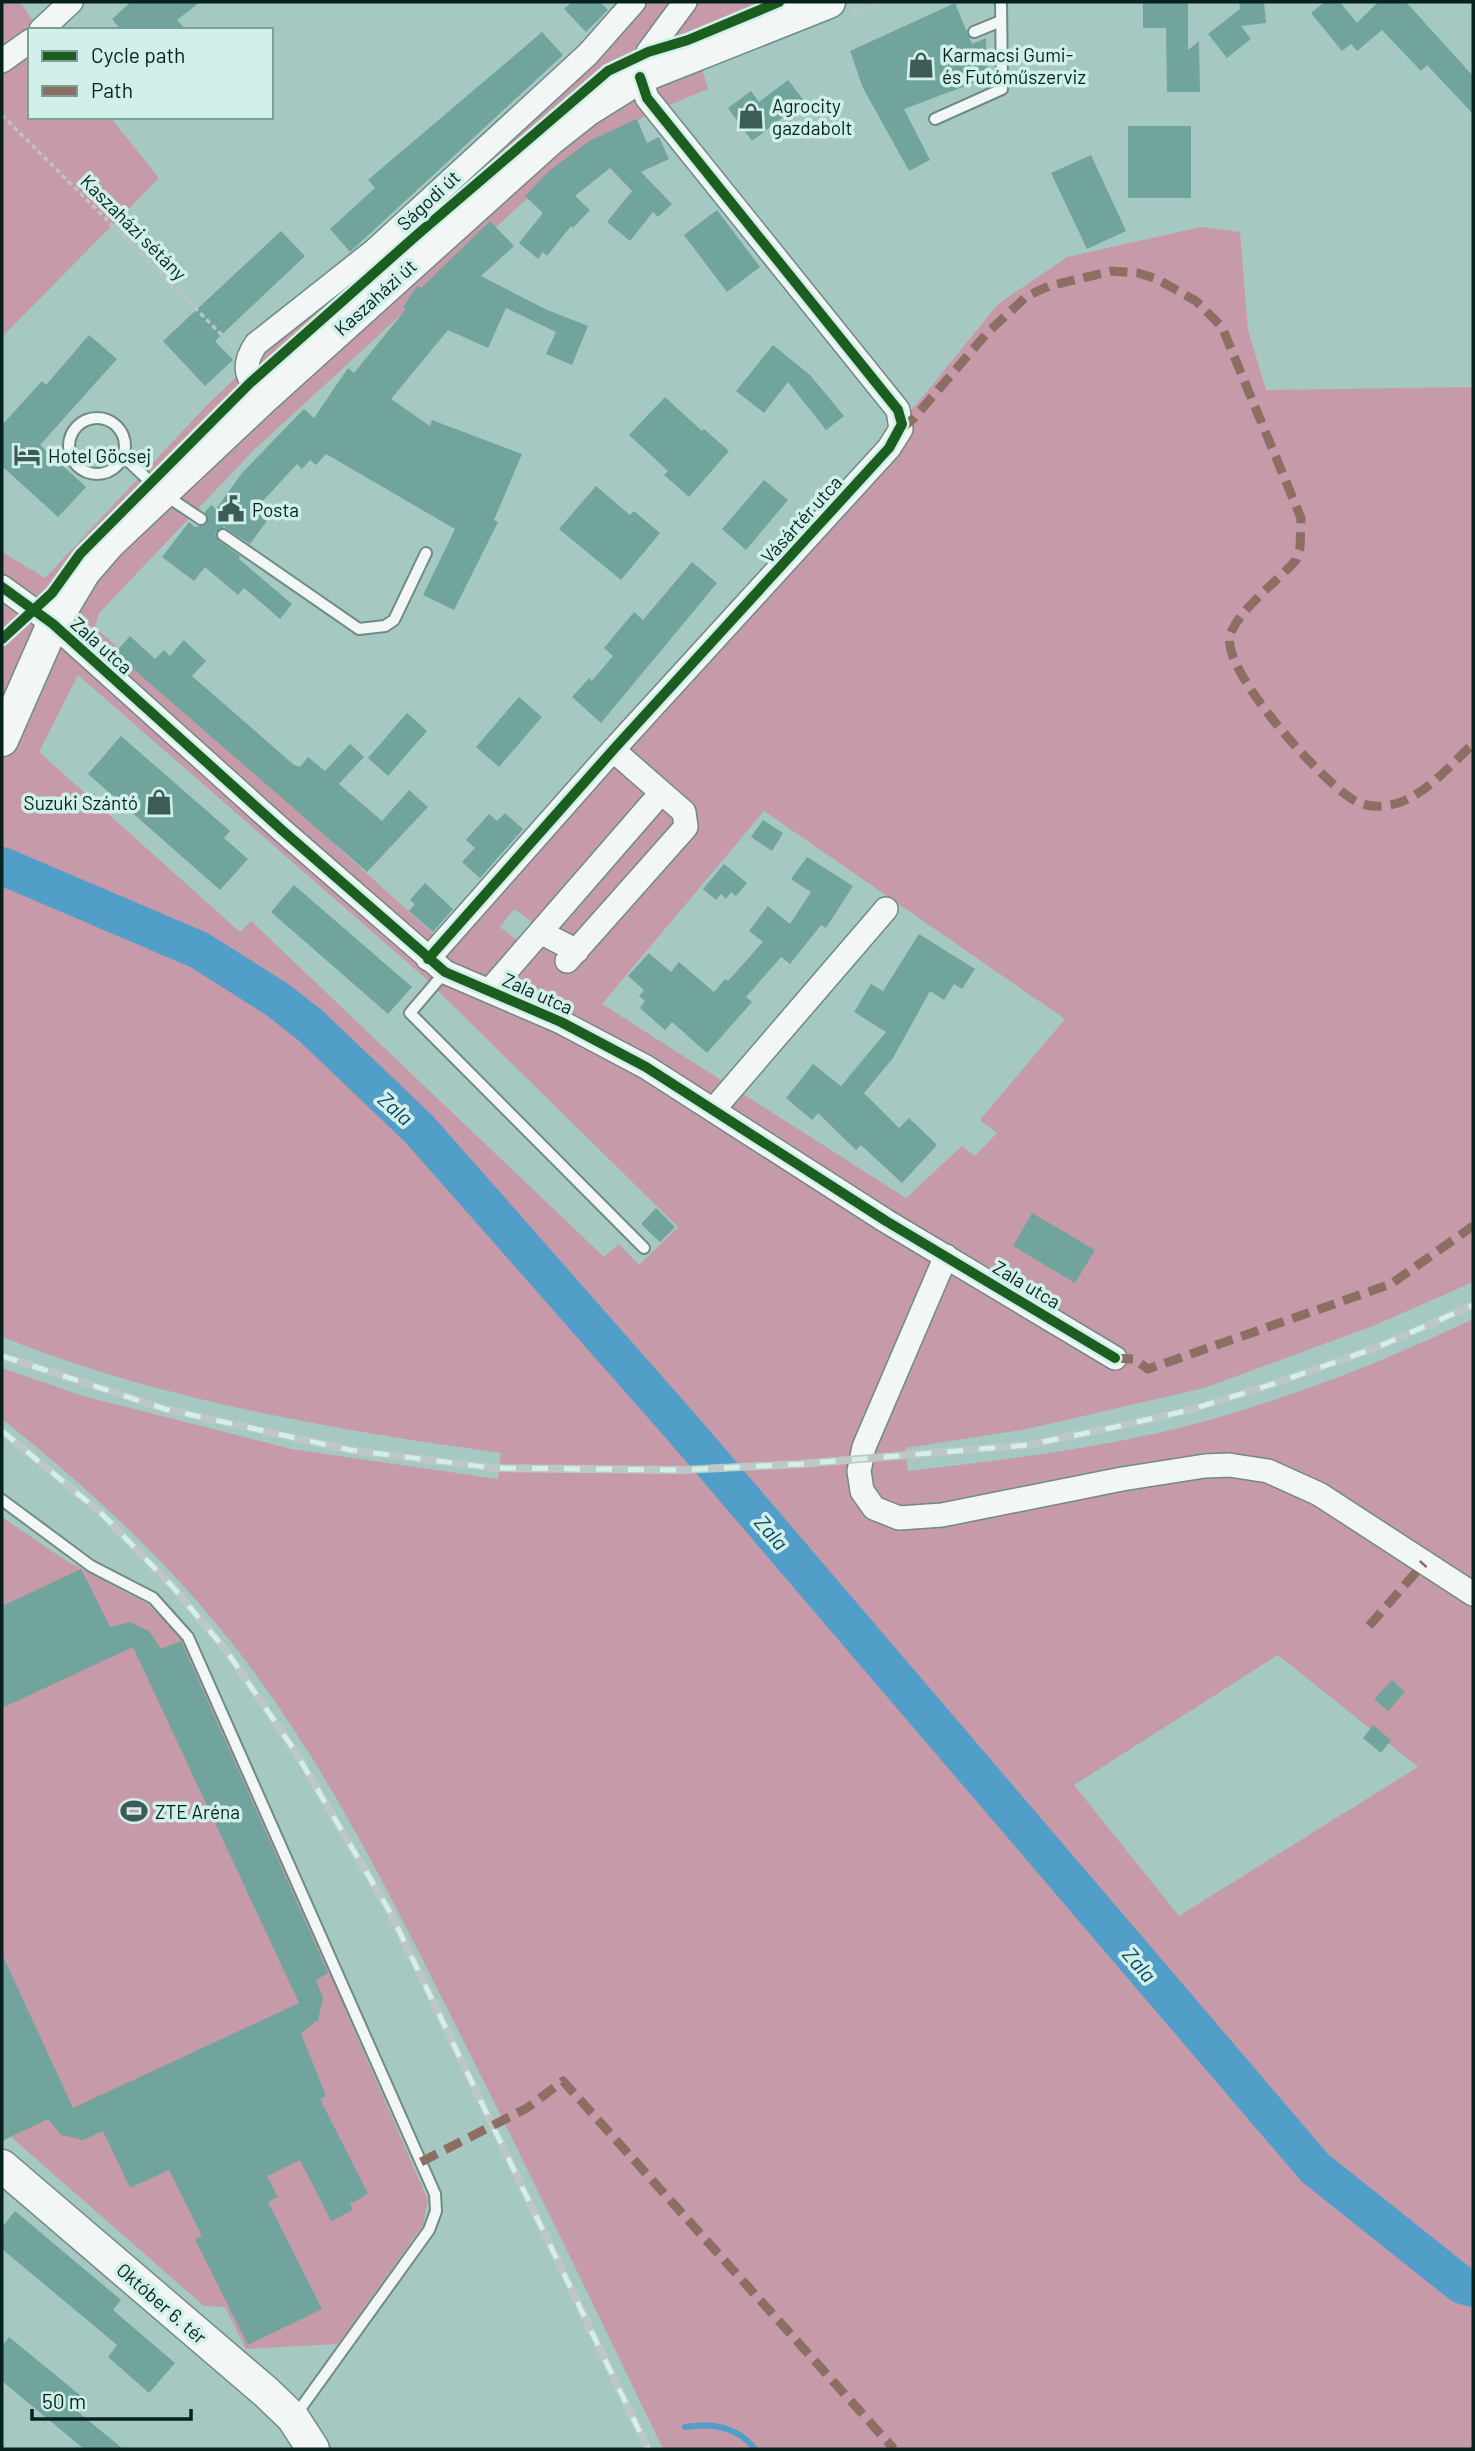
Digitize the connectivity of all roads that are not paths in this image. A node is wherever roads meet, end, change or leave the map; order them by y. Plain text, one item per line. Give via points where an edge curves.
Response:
1 (71, 2) edge
2 (634, 2) edge
3 (685, 2) edge
4 (829, 2) edge
5 (1001, 2) edge
6 (1001, 21) junction
7 (43, 28) edge
8 (974, 32) dead end
9 (28, 42) edge
10 (2, 61) edge
11 (640, 77) junction
12 (935, 119) dead end
13 (264, 397) junction
14 (123, 456) junction
15 (162, 493) junction
16 (201, 519) dead end
17 (222, 536) dead end
18 (426, 553) dead end
19 (2, 587) edge
20 (53, 624) junction
21 (2, 740) edge
22 (613, 750) junction
23 (662, 793) junction
24 (886, 909) dead end
25 (540, 932) junction
26 (436, 965) junction
27 (489, 990) junction
28 (714, 1109) junction
29 (644, 1248) dead end
30 (946, 1256) junction
31 (1115, 1358) dead end
32 (2, 1500) edge
33 (1473, 1594) edge
34 (2, 2166) edge
35 (293, 2418) junction
36 (313, 2449) edge

1 - 7 street
2 - 13 street, Ságodi út via 588,54 375,250 256,344 246,358 246,376
3 - 11 street via 657,36
4 - 11 street, Kaszaházi út
5 - 6 lane
6 - 8 lane
6 - 12 lane via 1002,89
9 - 10 street
11 - 13 street, Kaszaházi út via 549,140
11 - 22 street, Vásártér utca via 647,98 898,410 902,424 889,448
13 - 15 street, Kaszaházi út
14 - 14 lane via 124,438 105,420 79,424 69,440 71,458 93,475 112,471
14 - 15 lane
15 - 16 lane
15 - 20 street, Kaszaházi út via 84,572
17 - 18 lane via 359,629 385,626 394,620
19 - 20 street, Zala utca
20 - 21 street, Kaszaházi út
20 - 26 street, Zala utca
22 - 23 street
22 - 26 street, Vásártér utca
23 - 25 street, Zala utca
23 - 25 street via 684,812 686,827 572,956
24 - 28 street
25 - 27 street, Zala utca
26 - 27 street, Zala utca
26 - 29 lane via 410,1013
27 - 28 street, Zala utca via 572,1027
28 - 30 street, Zala utca
30 - 31 street, Zala utca
30 - 33 street via 864,1447 859,1480 874,1508 899,1518 942,1516 1122,1479 1205,1466 1249,1467 1289,1478 1319,1494
32 - 35 lane via 91,1566 153,1598 188,1637 435,2194 436,2211 429,2230
34 - 35 street, Október 6. tér
35 - 36 street, Október 6. tér

